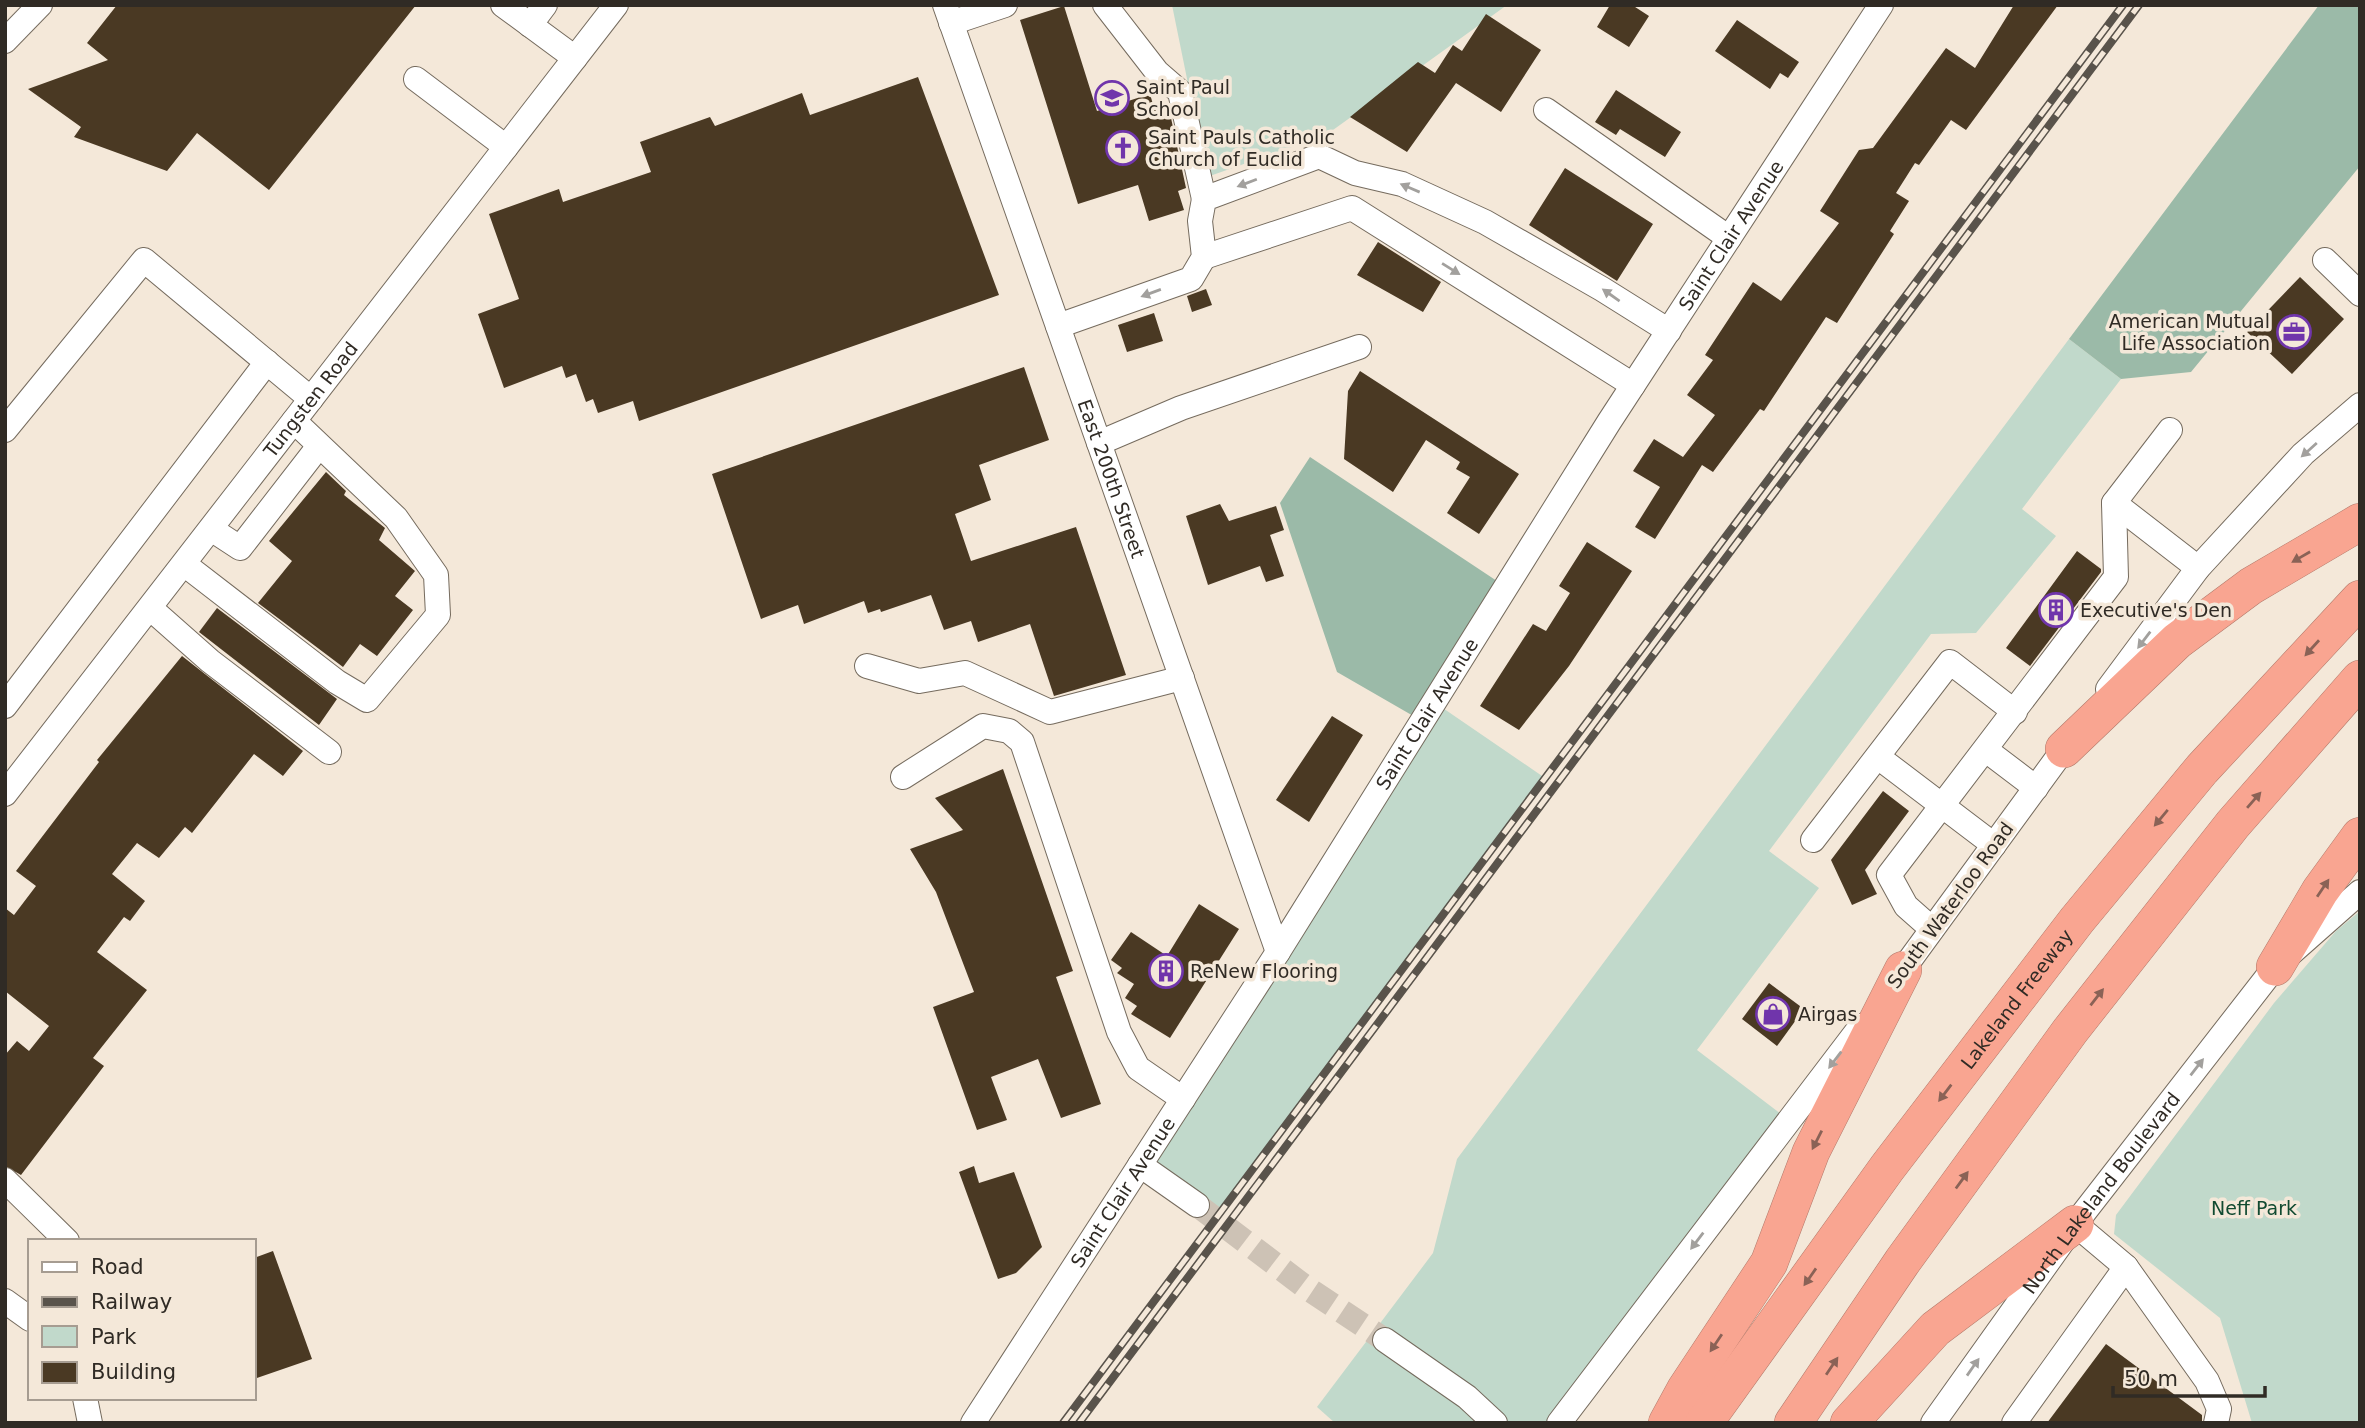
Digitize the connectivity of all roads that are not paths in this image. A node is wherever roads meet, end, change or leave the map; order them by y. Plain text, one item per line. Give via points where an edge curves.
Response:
1 (40, 5) edge
2 (503, 5) edge
3 (545, 5) edge
4 (615, 5) edge
5 (1005, 5) edge
6 (1105, 5) edge
7 (1881, 5) edge
8 (948, 14) edge
9 (530, 25) junction
10 (5, 41) edge
11 (575, 58) junction
12 (416, 79) dead end
13 (1546, 110) dead end
14 (506, 147) junction
15 (1355, 173) junction
16 (1204, 199) junction
17 (1352, 208) junction
18 (1729, 238) junction
19 (1204, 257) junction
20 (2325, 260) dead end
21 (2360, 294) edge
22 (1058, 326) junction
23 (1668, 331) junction
24 (1359, 347) dead end
25 (267, 362) junction
26 (1633, 385) junction
27 (311, 399) junction
28 (2360, 405) edge
29 (294, 421) junction
30 (5, 430) edge
31 (2170, 430) dead end
32 (1099, 443) junction
33 (319, 446) junction
34 (2114, 503) junction
35 (2360, 522) edge
36 (211, 529) junction
37 (184, 564) junction
38 (2198, 568) junction
39 (2360, 599) edge
40 (150, 608) junction
41 (867, 666) dead end
42 (1181, 678) junction
43 (2360, 679) edge
44 (5, 706) edge
45 (2015, 712) junction
46 (2064, 749) junction
47 (1986, 750) junction
48 (329, 752) dead end
49 (1878, 757) junction
50 (903, 777) dead end
51 (2036, 788) junction
52 (5, 794) edge
53 (1942, 806) junction
54 (2360, 836) edge
55 (1814, 840) dead end
56 (1994, 845) junction
57 (2360, 892) edge
58 (1932, 929) junction
59 (1278, 952) junction
60 (2275, 967) junction
61 (1903, 970) junction
62 (1183, 1099) junction
63 (1140, 1165) junction
64 (5, 1180) edge
65 (1197, 1205) tunnel mouth
66 (2074, 1224) junction
67 (66, 1239) edge
68 (2126, 1267) junction
69 (5, 1301) edge
70 (28, 1318) edge
71 (1385, 1340) tunnel mouth
72 (85, 1400) edge
73 (90, 1423) edge
74 (973, 1423) edge
75 (1495, 1423) edge
76 (1559, 1423) edge
77 (1667, 1423) edge
78 (1704, 1423) edge
79 (1793, 1423) edge
80 (1849, 1423) edge
81 (1933, 1423) edge
82 (2014, 1423) edge
83 (2216, 1423) edge

1 - 10 street
2 - 9 street
3 - 9 street
4 - 11 street, Tungsten Road
5 - 8 street
6 - 16 street via 1184,100
7 - 18 street, Saint Clair Avenue
8 - 22 street, East 200th Street
9 - 11 street
11 - 14 street, Tungsten Road
12 - 14 street
13 - 18 street
14 - 27 street, Tungsten Road
15 -> 16 street via 1319,156
15 - 17 street
23 -> 15 street via 1485,222 1402,184
16 - 19 street via 1200,221
17 - 19 street
17 -> 26 street
18 - 23 street, Saint Clair Avenue
19 -> 22 street via 1191,279
20 - 21 street
22 - 32 street, East 200th Street
23 - 26 street, Saint Clair Avenue
24 - 32 street via 1181,408
25 - 27 street
25 - 30 street via 144,261
25 - 44 street
26 - 59 street, Saint Clair Avenue
27 - 29 street, Tungsten Road
28 -> 38 street, South Waterloo Road via 2303,454
29 - 33 street
29 - 36 street, Tungsten Road
31 - 34 street
32 - 42 street, East 200th Street
33 - 36 street via 240,548
33 - 37 street via 396,518 436,575 438,615 367,700
34 - 38 street
34 - 45 street via 2116,577
35 -> 46 highway via 2251,586 2177,640
36 - 37 street, Tungsten Road
37 - 40 street, Tungsten Road
38 -> 46 street, South Waterloo Road
39 -> 78 highway, Lakeland Freeway via 2202,769 2077,919 1887,1168
40 - 48 street via 210,661
40 - 52 street, Tungsten Road
41 - 42 street via 919,681 965,673 1049,712
42 - 59 street, East 200th Street
79 -> 43 highway via 1902,1262 2070,1031 2233,824
45 - 47 street
45 - 49 street via 1950,662
46 - 51 street, South Waterloo Road
47 - 51 street
47 - 53 street
49 - 53 street
49 - 55 street
50 - 62 street via 983,726 1009,731 1022,742 1119,1032 1138,1068
51 - 56 street, South Waterloo Road
53 - 56 street
53 - 58 street via 1889,875 1906,906
60 -> 54 highway via 2320,891
56 - 58 street, South Waterloo Road
57 - 60 street, North Lakeland Boulevard
58 - 61 street, South Waterloo Road
59 - 62 street, Saint Clair Avenue
66 -> 60 street, North Lakeland Boulevard
61 -> 76 street, South Waterloo Road
61 -> 77 highway via 1811,1152 1769,1263
62 - 63 street, Saint Clair Avenue
63 - 65 street
63 - 74 street, Saint Clair Avenue
64 - 67 street
66 - 68 street
66 - 80 highway via 1934,1329
81 -> 66 street, North Lakeland Boulevard
68 - 82 street
68 - 83 street via 2207,1381 2219,1409
69 - 70 street
71 - 75 street via 1467,1397
72 - 73 street

